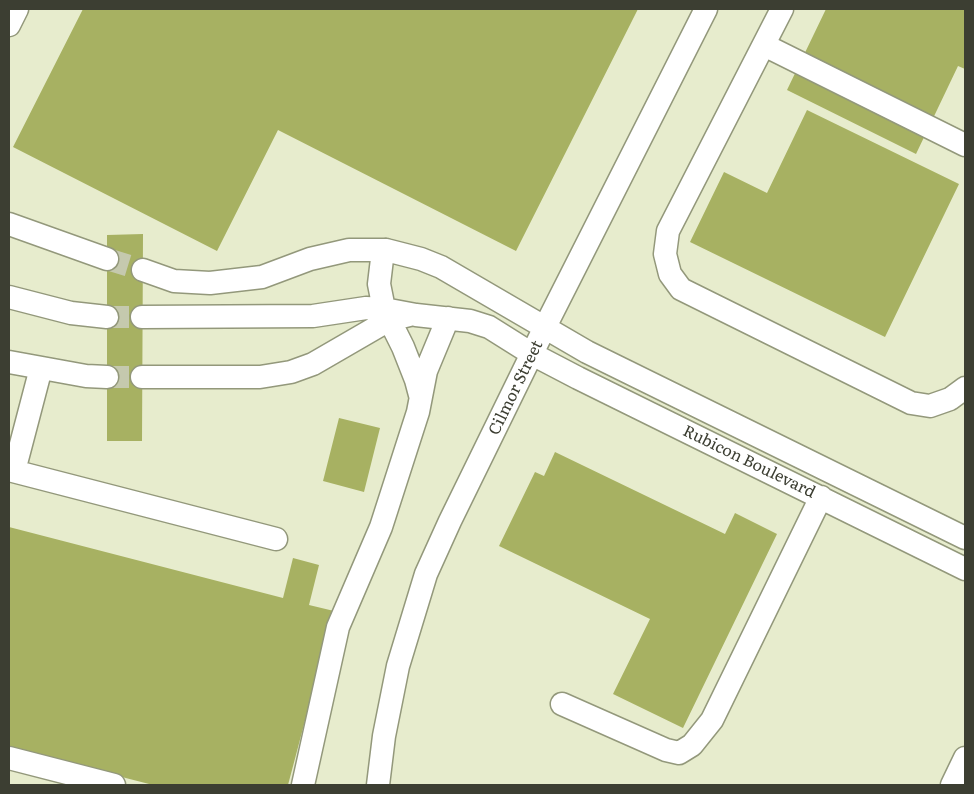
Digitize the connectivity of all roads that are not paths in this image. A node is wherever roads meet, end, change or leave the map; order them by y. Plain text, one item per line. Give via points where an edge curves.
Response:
1 (17, 9) edge
2 (706, 9) edge
3 (782, 9) edge
4 (9, 26) edge
5 (764, 45) junction
6 (965, 145) edge
7 (9, 224) edge
8 (386, 250) junction
9 (107, 259) tunnel mouth
10 (143, 270) tunnel mouth
11 (9, 296) edge
12 (386, 314) junction
13 (107, 317) tunnel mouth
14 (142, 317) tunnel mouth
15 (448, 318) junction
16 (545, 327) junction
17 (532, 354) junction
18 (9, 362) edge
19 (41, 368) junction
20 (107, 377) tunnel mouth
21 (142, 377) tunnel mouth
22 (965, 388) edge
23 (420, 398) junction
24 (12, 471) edge
25 (821, 497) junction
26 (965, 538) edge
27 (276, 539) dead end
28 (965, 569) edge
29 (562, 704) dead end
30 (9, 758) edge
31 (965, 758) edge
32 (114, 785) edge
33 (302, 785) edge
34 (378, 785) edge
35 (952, 785) edge

1 - 4 street
2 - 16 street, Cilmor Street
3 - 5 street
5 - 6 street
5 - 22 street via 668,231 665,254 670,274 681,289 911,403 930,406 950,399
7 - 9 street
8 - 10 street, Rubicon Boulevard via 336,252 262,277 210,283 174,281
8 - 12 street via 379,284
8 - 16 street, Rubicon Boulevard via 441,267
11 - 13 street via 71,313
12 - 14 street, Rubicon Boulevard via 366,308 313,316
12 - 15 street, Rubicon Boulevard
12 - 21 street via 314,364 291,372 260,376
12 - 23 street via 416,380
15 - 17 street, Rubicon Boulevard via 489,327
15 - 23 street via 426,370
16 - 17 street, Cilmor Street
16 - 26 street, Rubicon Boulevard via 588,352
17 - 25 street, Rubicon Boulevard
17 - 34 street, Cilmor Street via 426,574 398,666
18 - 19 street
19 - 20 street
19 - 24 street
23 - 33 street via 381,527 338,628
24 - 27 street
25 - 28 street, Rubicon Boulevard
25 - 29 street via 712,720 692,744 679,753 666,750
30 - 32 street
31 - 35 street

